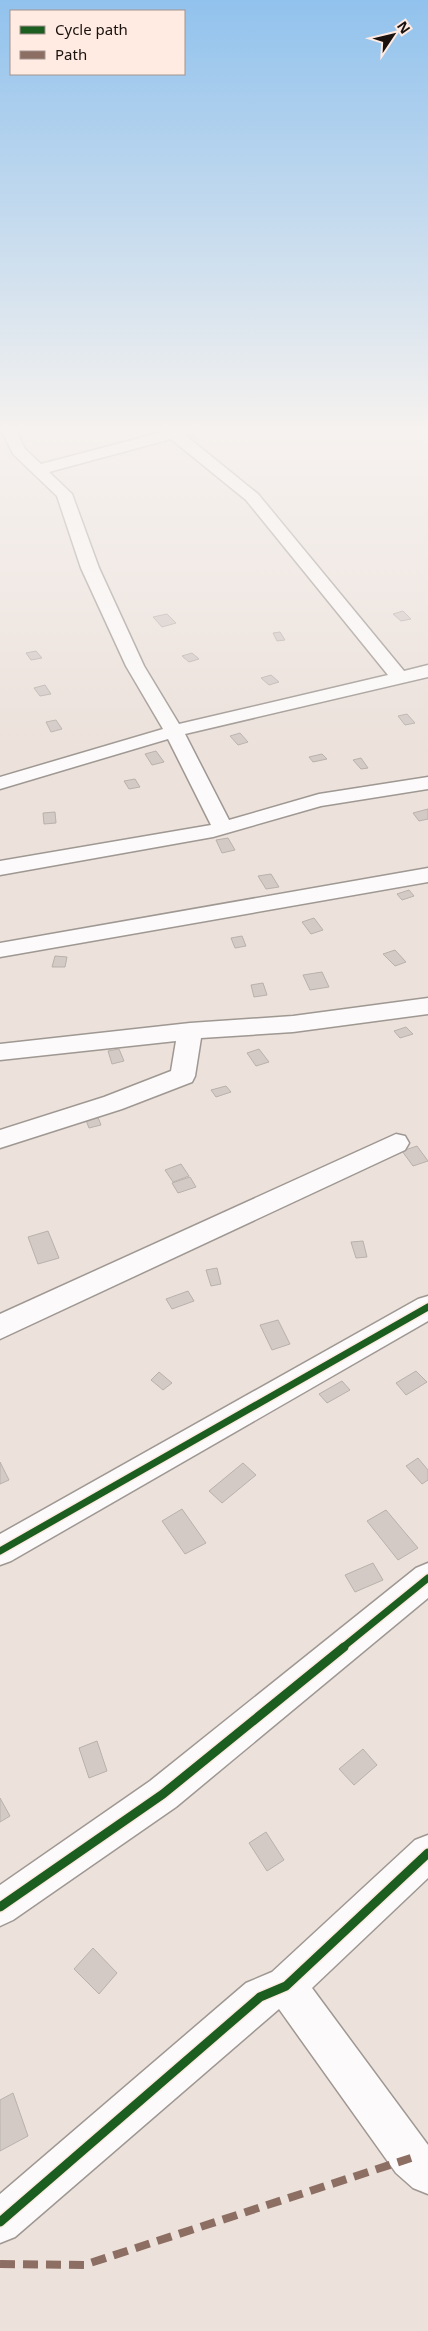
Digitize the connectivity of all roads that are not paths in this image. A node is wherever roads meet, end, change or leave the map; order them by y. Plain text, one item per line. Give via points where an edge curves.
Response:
1 (79, 538) edge
2 (285, 538) edge
3 (428, 671) edge
4 (400, 678) junction
5 (174, 732) junction
6 (0, 782) edge
7 (428, 783) edge
8 (223, 828) junction
9 (0, 868) edge
10 (428, 876) edge
11 (0, 950) edge
12 (428, 1006) edge
13 (190, 1031) junction
14 (0, 1052) edge
15 (0, 1139) edge
16 (396, 1143) dead end
17 (428, 1307) edge
18 (0, 1327) edge
19 (0, 1551) edge
20 (428, 1578) edge
21 (428, 1853) edge
22 (0, 1907) edge
23 (286, 1986) junction
24 (428, 2173) edge
25 (0, 2222) edge

1 - 5 street via 135,666
2 - 4 street
3 - 4 street
4 - 5 street
5 - 6 street
5 - 8 street
7 - 8 street via 319,800
8 - 9 street
10 - 11 street
12 - 13 street via 293,1024
13 - 14 street
13 - 15 street via 183,1076 113,1103
16 - 18 street
17 - 19 street
20 - 22 street via 163,1794
21 - 23 street
23 - 24 street via 411,2158
23 - 25 street via 260,1997

